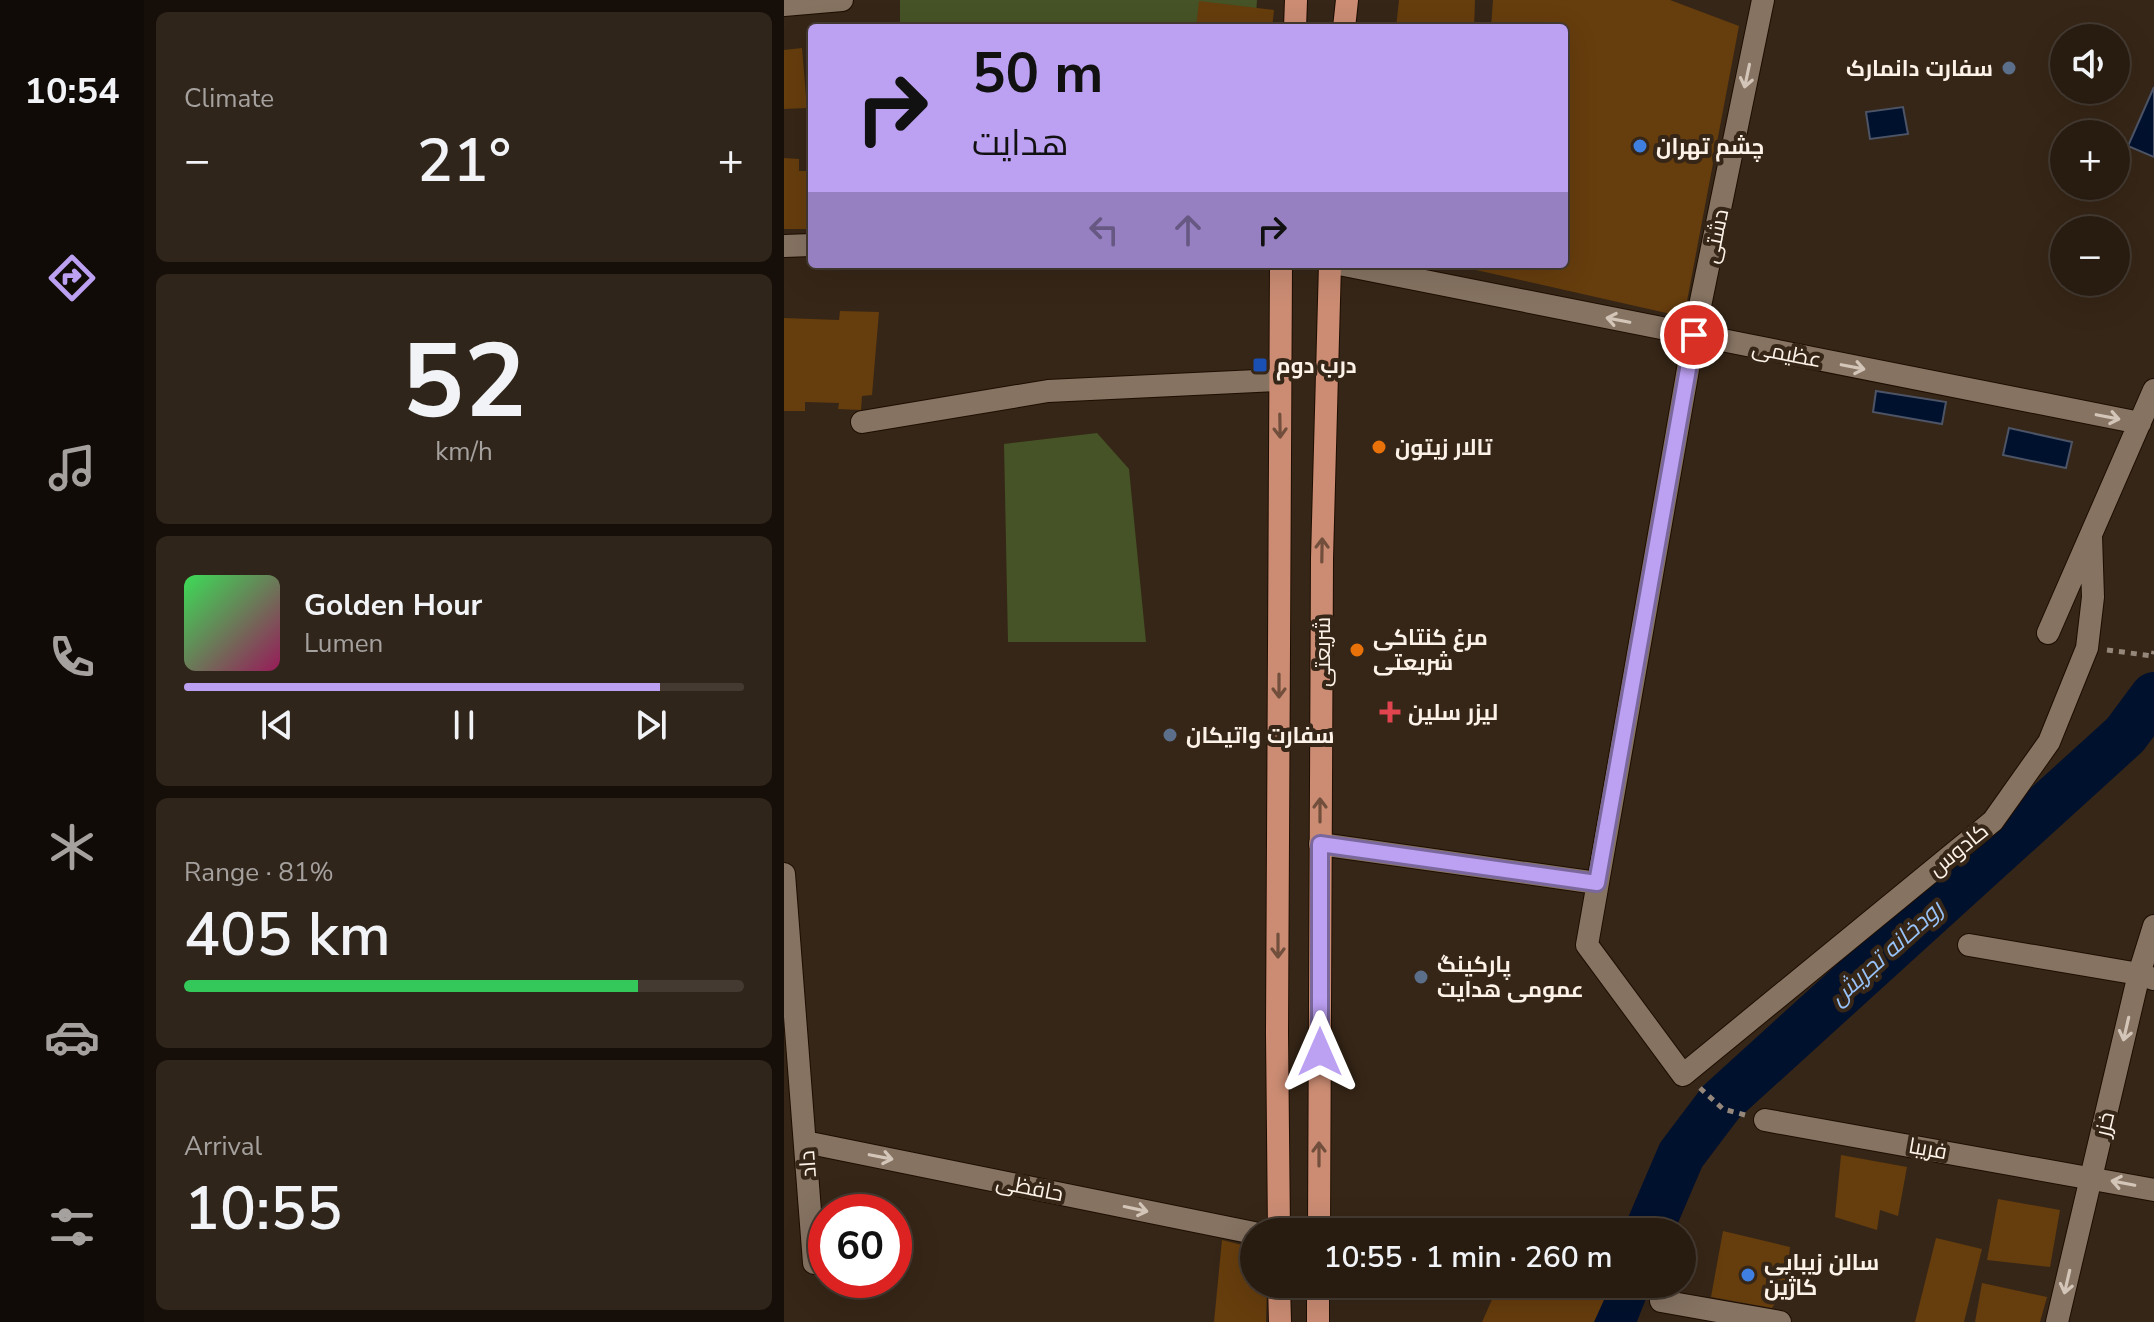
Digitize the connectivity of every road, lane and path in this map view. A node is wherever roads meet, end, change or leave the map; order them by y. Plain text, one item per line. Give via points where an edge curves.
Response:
1 (842, 0) edge
2 (1296, 0) edge
3 (1347, 0) edge
4 (1763, 0) edge
5 (784, 5) edge
6 (1295, 24) edge
7 (1344, 24) edge
8 (808, 245) edge
9 (784, 246) edge
10 (1281, 268) edge
11 (1330, 268) edge
12 (1359, 268) edge
13 (1694, 335) junction
14 (1279, 380) junction
15 (2154, 390) edge
16 (862, 422) dead end
17 (2140, 423) junction
18 (2091, 536) junction
19 (2048, 633) dead end
20 (2154, 651) edge
21 (2126, 653) dead end
22 (1320, 844) junction
23 (784, 874) edge
24 (1597, 883) junction
25 (2154, 926) edge
26 (1587, 945) joint
27 (1969, 945) dead end
28 (2146, 976) edge
29 (790, 997) edge
30 (1706, 1093) dead end
31 (1723, 1109) dead end
32 (1765, 1120) dead end
33 (805, 1142) junction
34 (2091, 1177) junction
35 (2154, 1190) edge
36 (809, 1194) edge
37 (1279, 1218) edge
38 (1319, 1218) edge
39 (1240, 1230) edge
40 (1279, 1298) edge
41 (1318, 1298) edge
42 (1661, 1301) dead end
43 (1280, 1322) edge
44 (1318, 1322) edge
45 (1780, 1322) edge
46 (2057, 1322) edge

1 - 5 street
2 - 6 main road
3 - 7 main road
4 -> 13 street, دشتی
8 - 9 street
10 - 14 main road, شریعتی
22 -> 11 main road, شریعتی
13 -> 12 street, عظیمی
13 -> 17 street, عظیمی
13 - 24 street, دشتی
14 - 16 street via 1048,391
14 -> 37 main road, شریعتی
15 - 17 street, کادوس
17 - 18 street, کادوس
18 - 19 street, کادوس
18 - 26 street, کادوس via 2093,597 2087,648 2049,742 1993,821 1683,1075
20 - 21 path via 2153,656
22 - 24 street
38 -> 22 main road, شریعتی
23 - 29 street, داد
24 - 26 street, دشتی
25 - 28 street, خزر
27 - 28 street
28 -> 34 street, خزر
29 - 33 street, داد
30 - 31 path
32 - 34 street, فریبا
33 - 36 street, داد
33 -> 39 street, حافظی
35 -> 34 street, فریبا
34 -> 46 street, خزر
40 - 43 main road
41 - 44 main road
42 - 45 street

